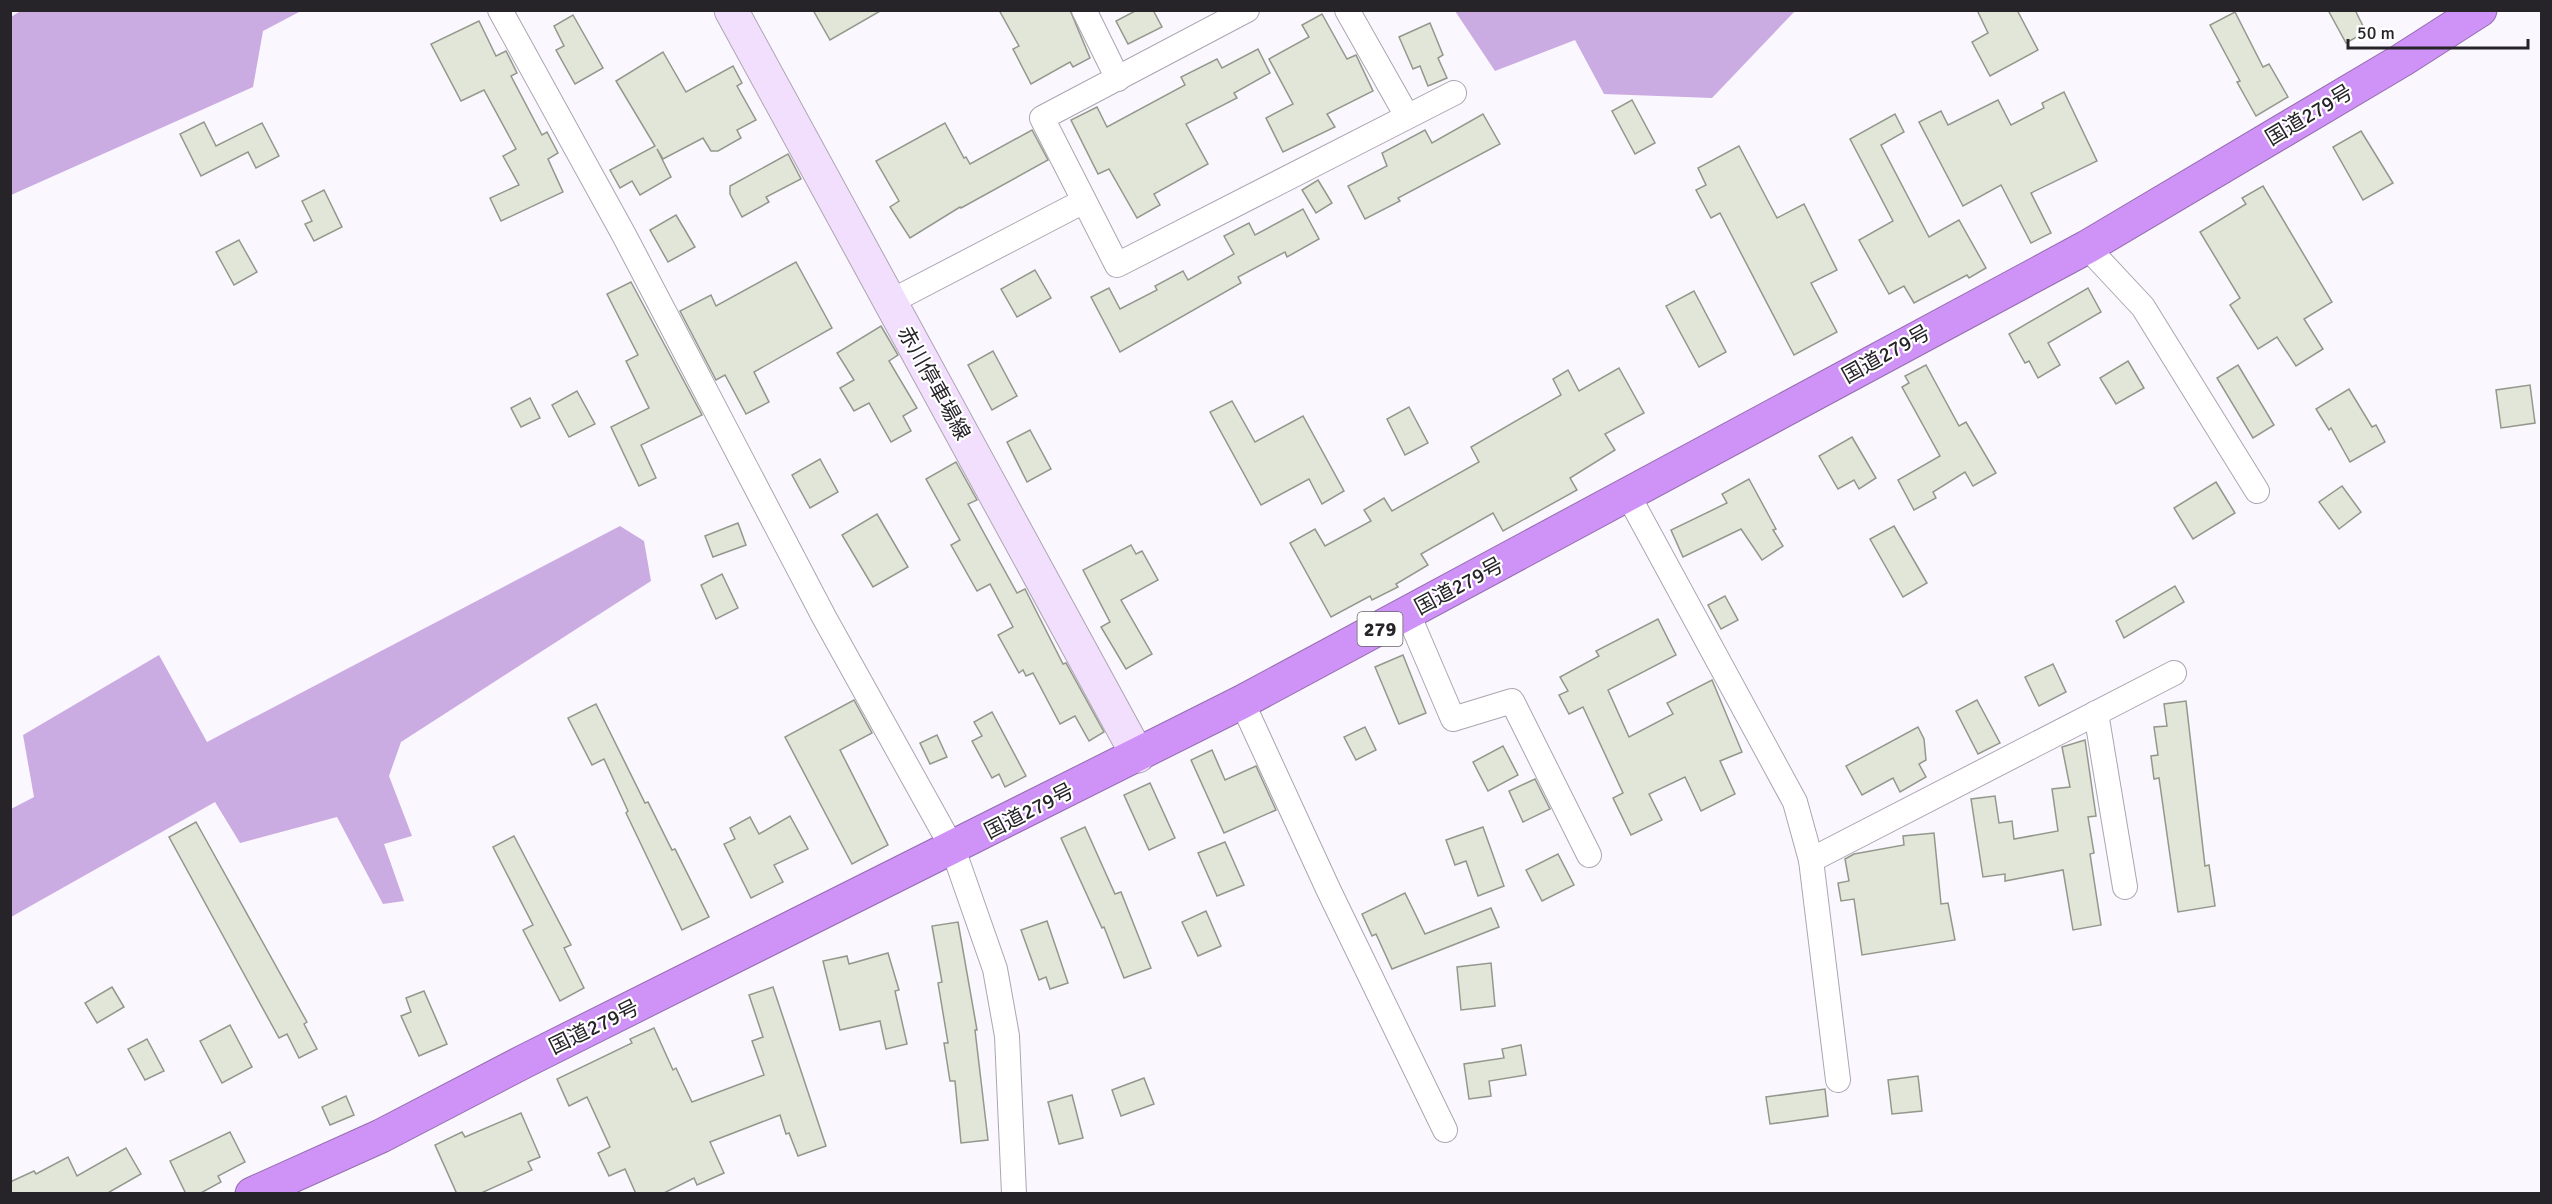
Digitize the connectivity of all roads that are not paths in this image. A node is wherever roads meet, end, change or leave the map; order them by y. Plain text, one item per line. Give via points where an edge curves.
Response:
1 (500, 10) edge
2 (731, 10) edge
3 (1084, 10) edge
4 (1247, 10) edge
5 (1347, 10) edge
6 (2480, 10) edge
7 (1118, 79) junction
8 (1454, 93) dead end
9 (1407, 116) junction
10 (1084, 201) junction
11 (2087, 247) junction
12 (890, 302) junction
13 (2257, 491) dead end
14 (1628, 495) junction
15 (1408, 614) junction
16 (2174, 673) dead end
17 (1242, 702) junction
18 (2096, 713) junction
19 (1138, 756) junction
20 (953, 849) junction
21 (1589, 855) dead end
22 (1811, 860) junction
23 (2125, 887) dead end
24 (1838, 1080) dead end
25 (1445, 1130) dead end
26 (252, 1194) edge
27 (1014, 1194) edge

1 - 20 street
2 - 12 main road, 赤川停車場線
3 - 7 street
4 - 7 street
5 - 9 street
6 - 11 highway, 国道279号 / 279
7 - 10 street via 1042,118
8 - 9 street
9 - 10 street via 1117,265
10 - 12 street
11 - 13 street via 2143,307
11 - 14 highway, 国道279号 / 279
12 - 19 main road, 赤川停車場線
14 - 15 highway, 国道279号 / 279
14 - 22 street via 1796,802
15 - 17 highway, 国道279号 / 279
15 - 21 street via 1453,719 1512,701
16 - 18 street
17 - 19 highway, 国道279号 / 279
17 - 25 street
18 - 22 street
18 - 23 street
19 - 20 highway, 国道279号 / 279
20 - 26 highway, 国道279号 / 279 via 381,1136
20 - 27 street via 995,969 1007,1036
22 - 24 street

